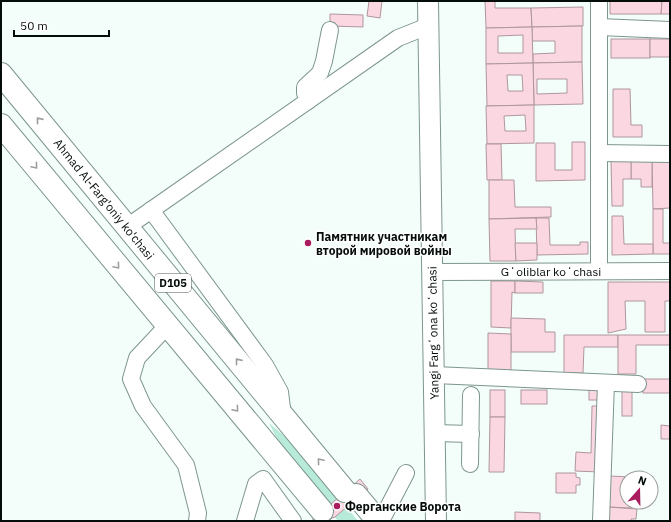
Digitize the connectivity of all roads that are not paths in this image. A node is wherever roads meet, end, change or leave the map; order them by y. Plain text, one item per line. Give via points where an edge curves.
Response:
1 (428, 1) edge
2 (599, 1) edge
3 (428, 26) junction
4 (599, 28) junction
5 (330, 30) dead end
6 (670, 30) edge
7 (1, 74) edge
8 (308, 101) junction
9 (1, 125) edge
10 (599, 153) junction
11 (670, 154) edge
12 (151, 210) junction
13 (127, 227) junction
14 (599, 271) junction
15 (670, 271) edge
16 (432, 272) junction
17 (167, 326) junction
18 (434, 375) junction
19 (606, 382) junction
20 (638, 384) dead end
21 (471, 395) dead end
22 (283, 416) junction
23 (435, 433) junction
24 (471, 434) junction
25 (470, 464) dead end
26 (406, 473) dead end
27 (286, 517) edge
28 (330, 517) edge
29 (196, 521) edge
30 (245, 521) edge
31 (378, 521) edge
32 (382, 521) edge
33 (436, 521) edge
34 (601, 521) edge

1 - 3 main road, Yangi Fargʻona koʻchasi
2 - 4 street
3 - 8 street via 398,38
3 - 16 main road, Yangi Fargʻona koʻchasi
4 - 6 street
4 - 10 street
5 - 8 street via 320,73 305,87
13 -> 7 highway, Ahmad Al-Farg'oniy ko'chasi / D105
8 - 12 street
9 -> 17 highway, D105
10 - 11 street
10 - 14 street
12 - 13 street
12 - 22 street via 265,365 280,392
22 -> 13 highway, Ahmad Al-Farg'oniy ko'chasi / D105
14 - 15 street, Gʻoliblar koʻchasi
14 - 16 street, Gʻoliblar koʻchasi
16 - 18 main road, Yangi Fargʻona koʻchasi
17 -> 28 highway, D105
17 - 29 street via 137,358 131,379 143,406 186,465 198,513
18 - 19 street
18 - 23 main road, Yangi Fargʻona koʻchasi
19 - 20 street
19 - 34 street
21 - 24 street
31 -> 22 highway, Ahmad Al-Farg'oniy ko'chasi / D105
23 - 24 street
23 - 33 main road, Yangi Fargʻona koʻchasi
24 - 25 street
26 - 32 street
27 - 30 street via 263,479 256,484

